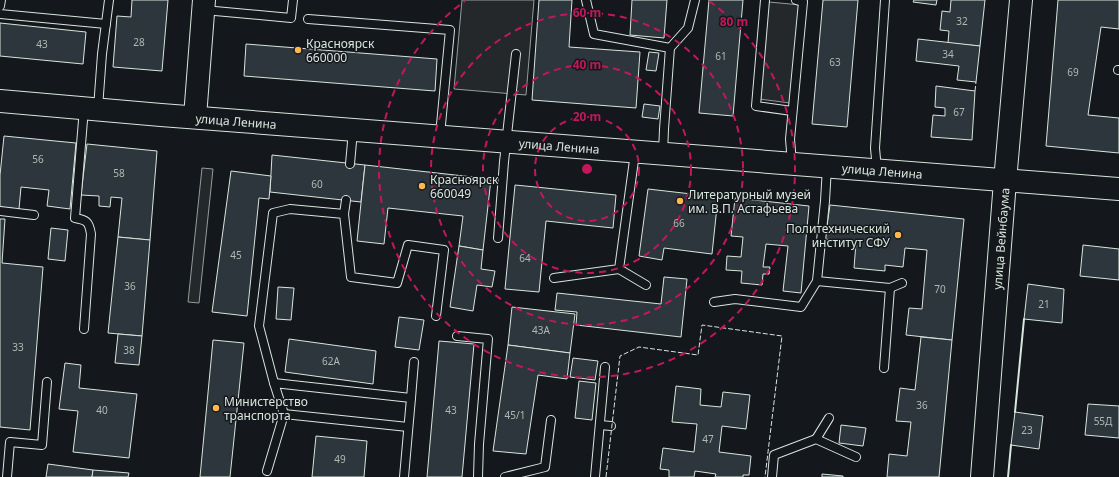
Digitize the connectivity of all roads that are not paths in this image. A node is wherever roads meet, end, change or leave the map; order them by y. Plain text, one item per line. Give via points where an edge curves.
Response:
1 (1, 0) edge
2 (109, 0) edge
3 (293, 0) edge
4 (586, 0) edge
5 (696, 0) edge
6 (765, 0) edge
7 (796, 0) edge
8 (884, 0) edge
9 (1021, 0) edge
10 (204, 5) edge
11 (0, 6) edge
12 (0, 14) edge
13 (308, 19) dead end
14 (106, 24) junction
15 (670, 48) junction
16 (516, 54) dead end
17 (0, 101) edge
18 (91, 108) junction
19 (792, 111) junction
20 (195, 117) junction
21 (354, 130) junction
22 (440, 136) junction
23 (507, 142) junction
24 (635, 152) junction
25 (663, 154) junction
26 (350, 164) dead end
27 (792, 164) junction
28 (827, 166) junction
29 (877, 171) junction
30 (1005, 181) junction
31 (1119, 189) edge
32 (346, 200) dead end
33 (0, 211) edge
34 (344, 214) junction
35 (34, 215) dead end
36 (498, 238) dead end
37 (619, 270) junction
38 (554, 278) dead end
39 (817, 281) junction
40 (902, 283) dead end
41 (646, 285) dead end
42 (890, 288) junction
43 (714, 302) dead end
44 (436, 316) dead end
45 (84, 329) dead end
46 (457, 336) dead end
47 (414, 362) dead end
48 (605, 368) dead end
49 (884, 368) dead end
50 (47, 382) dead end
51 (274, 383) junction
52 (411, 398) junction
53 (284, 414) junction
54 (829, 418) dead end
55 (551, 420) dead end
56 (600, 425) junction
57 (611, 426) dead end
58 (408, 427) junction
59 (816, 439) junction
60 (856, 457) dead end
61 (267, 471) dead end
62 (7, 477) edge
63 (404, 477) edge
64 (478, 477) edge
65 (505, 477) edge
66 (595, 477) edge
67 (772, 477) edge
68 (982, 477) edge

1 - 11 lane
2 - 14 lane
3 - 10 lane via 291,18
4 - 15 lane via 594,34
5 - 15 lane via 688,28
6 - 19 lane via 756,106
7 - 19 lane via 803,2
8 - 29 lane via 875,148
9 - 30 main road, улица Вейнбаума
10 - 20 main road
12 - 14 lane
13 - 22 lane via 450,30
14 - 18 lane
15 - 25 lane
16 - 23 lane
17 - 18 main road, улица Ленина
18 - 20 main road, улица Ленина
18 - 45 lane via 75,218 84,219 91,234
19 - 27 lane
20 - 21 main road, улица Ленина
21 - 22 main road, улица Ленина
21 - 26 lane
22 - 23 main road, улица Ленина
23 - 24 main road, улица Ленина
23 - 36 lane
24 - 25 main road, улица Ленина
24 - 37 lane
25 - 27 main road, улица Ленина
27 - 28 main road, улица Ленина
28 - 29 main road, улица Ленина
28 - 39 lane
29 - 30 main road, улица Ленина
30 - 31 main road, улица Ленина
30 - 68 main road, улица Вейнбаума
32 - 34 lane
33 - 35 lane
34 - 44 lane via 351,277 397,283 408,245 444,250
34 - 51 lane via 290,209 273,213 258,326
37 - 38 lane
37 - 41 lane
39 - 42 lane
39 - 43 lane via 801,307 735,299
40 - 42 lane
42 - 49 lane
46 - 64 lane via 488,339
47 - 52 lane
48 - 56 lane
50 - 62 lane via 42,445 10,442
51 - 52 lane
51 - 53 lane
52 - 58 lane
53 - 58 lane
53 - 61 lane
54 - 59 lane
55 - 65 lane via 545,467
56 - 57 lane
56 - 66 lane
58 - 63 lane
59 - 60 lane
59 - 67 lane via 774,454

